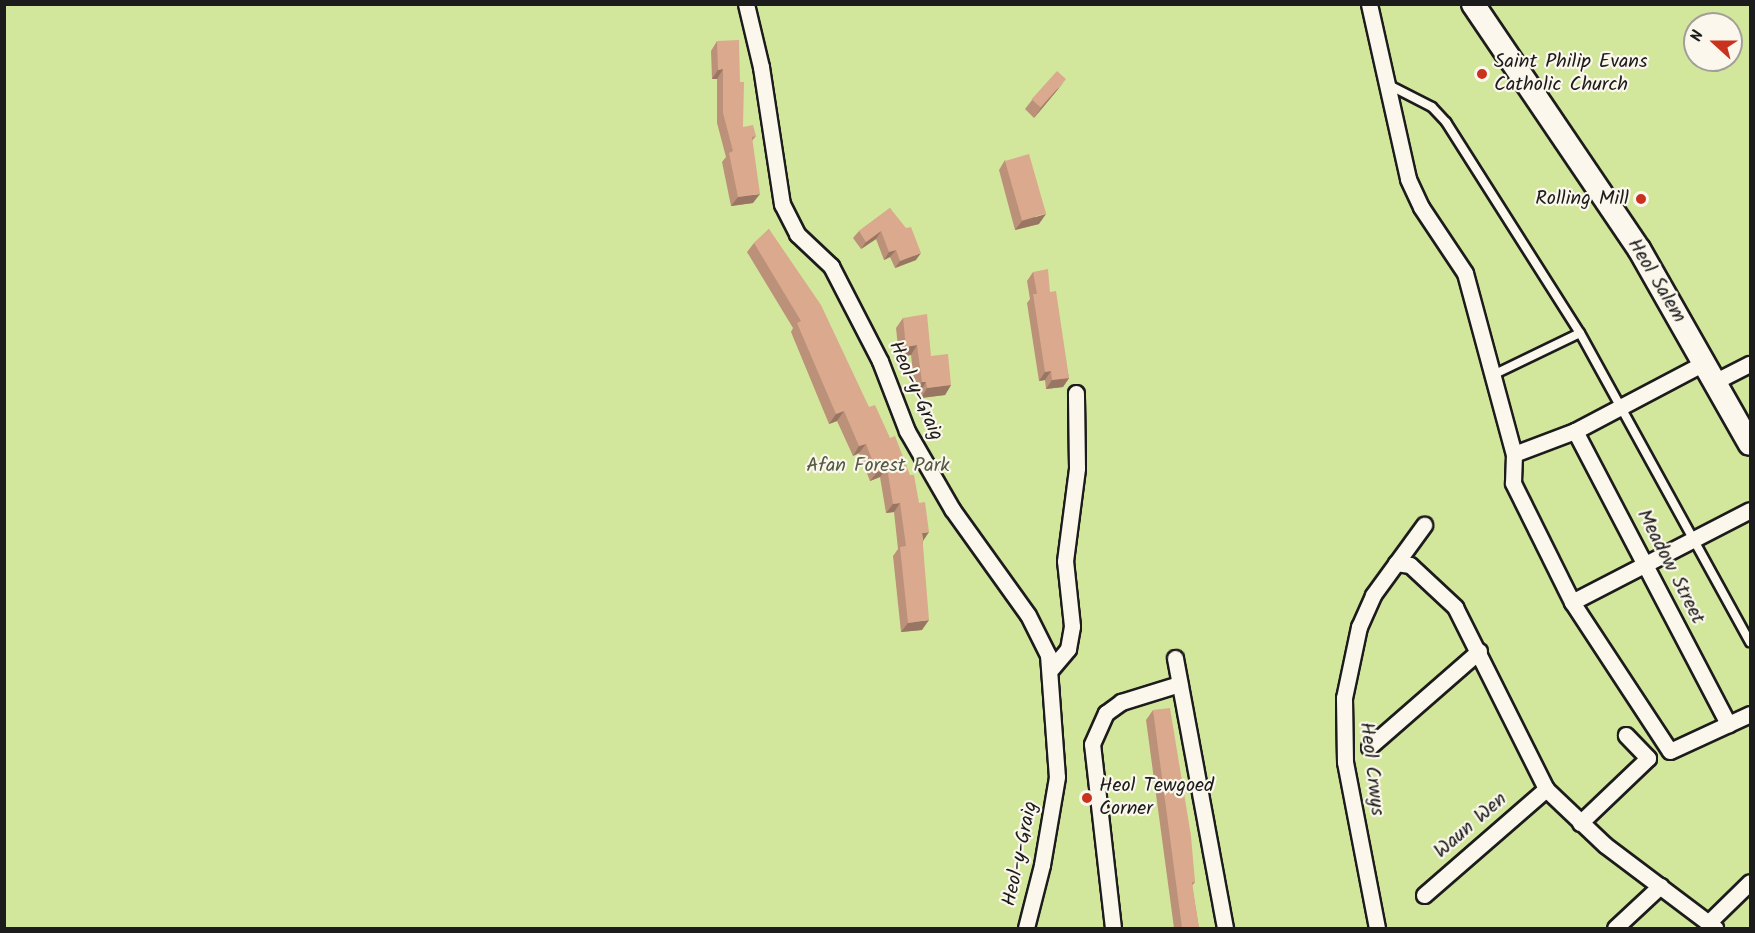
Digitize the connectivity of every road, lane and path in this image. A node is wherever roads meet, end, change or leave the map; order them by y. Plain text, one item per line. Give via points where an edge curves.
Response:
1 (746, 4) edge
2 (1369, 4) edge
3 (1473, 4) edge
4 (1388, 85) junction
5 (1580, 333) junction
6 (1750, 364) edge
7 (1710, 372) junction
8 (1495, 374) junction
9 (1076, 393) dead end
10 (1623, 406) junction
11 (1575, 430) junction
12 (1750, 444) edge
13 (1514, 454) junction
14 (1750, 510) edge
15 (1424, 525) dead end
16 (1696, 538) junction
17 (1396, 563) junction
18 (1645, 564) junction
19 (1572, 602) junction
20 (1750, 642) edge
21 (1479, 651) junction
22 (1175, 658) dead end
23 (1052, 668) junction
24 (1179, 684) junction
25 (1750, 714) edge
26 (1728, 724) junction
27 (1626, 735) dead end
28 (1369, 747) dead end
29 (1546, 789) junction
30 (1580, 823) junction
31 (1750, 882) edge
32 (1660, 886) junction
33 (1424, 895) dead end
34 (1712, 925) edge
35 (1026, 928) edge
36 (1113, 928) edge
37 (1225, 928) edge
38 (1377, 928) edge
39 (1615, 928) edge

1 - 23 street, Heol-y-Graig via 761,67 782,204 797,234 831,266 880,361 907,431 952,509 1028,615
2 - 4 street
3 - 7 main road, Heol Salem via 1639,249
4 - 5 lane via 1432,107 1446,122
4 - 8 street via 1408,179 1421,207 1465,273
5 - 8 lane
5 - 10 lane
6 - 7 street
7 - 10 street
7 - 12 main road, Heol Salem
8 - 13 street
9 - 23 street via 1077,468 1065,561 1072,626 1068,648
10 - 11 street
10 - 16 lane
11 - 13 street
11 - 18 street, Meadow Street
13 - 19 street via 1513,483
14 - 16 street
15 - 17 street, Heol Crwys
16 - 18 street
16 - 20 lane
17 - 21 street via 1410,565 1449,601
17 - 38 street, Heol Crwys via 1373,596 1359,627 1348,671 1342,727 1345,762
18 - 19 street
18 - 26 street, Meadow Street
19 - 26 street via 1670,751
21 - 28 street
21 - 29 street
22 - 24 street
23 - 35 street, Heol-y-Graig via 1057,777 1042,865
24 - 36 street via 1121,702 1106,713 1092,744
24 - 37 street
25 - 26 street
27 - 30 street via 1648,758
29 - 30 street
29 - 33 street, Waun Wen
30 - 32 street
31 - 34 street
32 - 34 street
32 - 39 street

